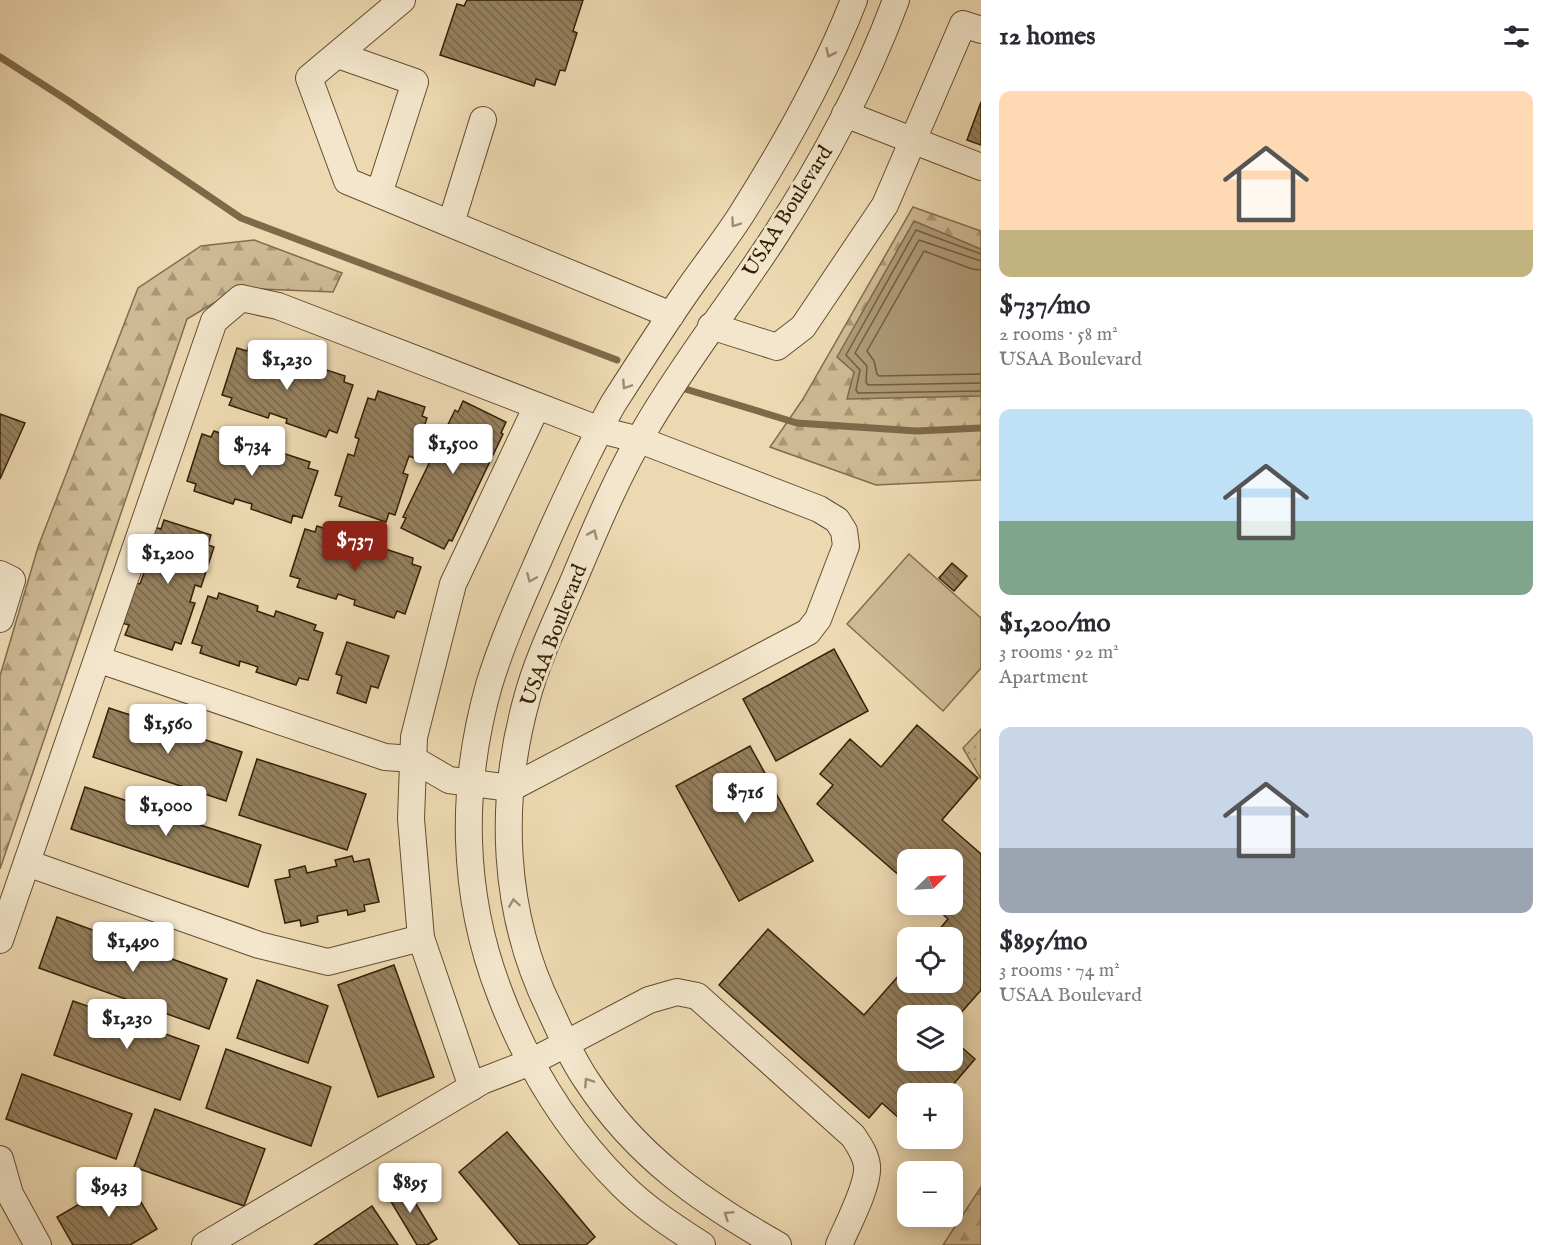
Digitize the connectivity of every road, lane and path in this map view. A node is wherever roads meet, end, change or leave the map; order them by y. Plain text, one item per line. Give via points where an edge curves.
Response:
1 (402, 0) edge
2 (854, 0) edge
3 (896, 0) edge
4 (981, 30) edge
5 (338, 55) junction
6 (845, 114) junction
7 (483, 120) dead end
8 (913, 140) junction
9 (981, 167) edge
10 (379, 194) junction
11 (451, 223) junction
12 (671, 315) junction
13 (711, 326) junction
14 (537, 406) junction
15 (600, 430) junction
16 (640, 440) junction
17 (0, 574) edge
18 (0, 619) edge
19 (97, 659) junction
20 (413, 759) junction
21 (472, 782) junction
22 (511, 788) junction
23 (27, 863) junction
24 (421, 938) junction
25 (0, 940) edge
26 (566, 1044) junction
27 (531, 1062) junction
28 (472, 1087) junction
29 (0, 1159) edge
30 (38, 1245) edge
31 (205, 1245) edge
32 (702, 1245) edge
33 (778, 1245) edge
34 (839, 1245) edge

1 - 5 street
2 -> 12 street, USAA Boulevard via 802,114 740,217
3 - 6 street, USAA Boulevard
4 - 8 street via 963,24
5 - 10 street via 309,78 347,181
5 - 10 street via 414,82
6 - 8 street
6 - 13 street, USAA Boulevard via 773,238
7 - 11 street
8 - 9 street
8 - 13 street via 885,206 803,327 777,347
10 - 11 street
11 - 12 street
12 -> 15 street, USAA Boulevard
13 - 16 street, USAA Boulevard
14 - 15 street
14 - 19 street via 278,306 241,298 214,321
14 - 20 street via 453,584 414,737
15 - 16 street
15 -> 21 street, USAA Boulevard via 559,511 505,640 489,684
22 -> 16 street, USAA Boulevard via 527,696 596,528
16 - 22 street via 819,509 837,520 844,531 846,546 818,619 808,632
17 - 18 street via 12,580
19 - 20 street via 385,757
19 - 23 street
20 - 21 street via 449,780
20 - 24 street via 411,819
21 - 22 street
21 - 27 street, USAA Boulevard via 469,860 477,920 492,973
26 -> 22 street, USAA Boulevard via 543,997 516,912 509,857
23 - 24 street via 259,945 328,962
23 - 25 street
24 - 28 street
26 - 27 street
33 -> 26 street, USAA Boulevard via 692,1191 651,1158 613,1118
26 - 34 street via 649,1000 677,992 697,996 853,1136 863,1151 866,1181
27 - 28 street
27 - 32 street, USAA Boulevard via 552,1101 582,1143 624,1188
28 - 31 street
29 - 30 street via 10,1194

